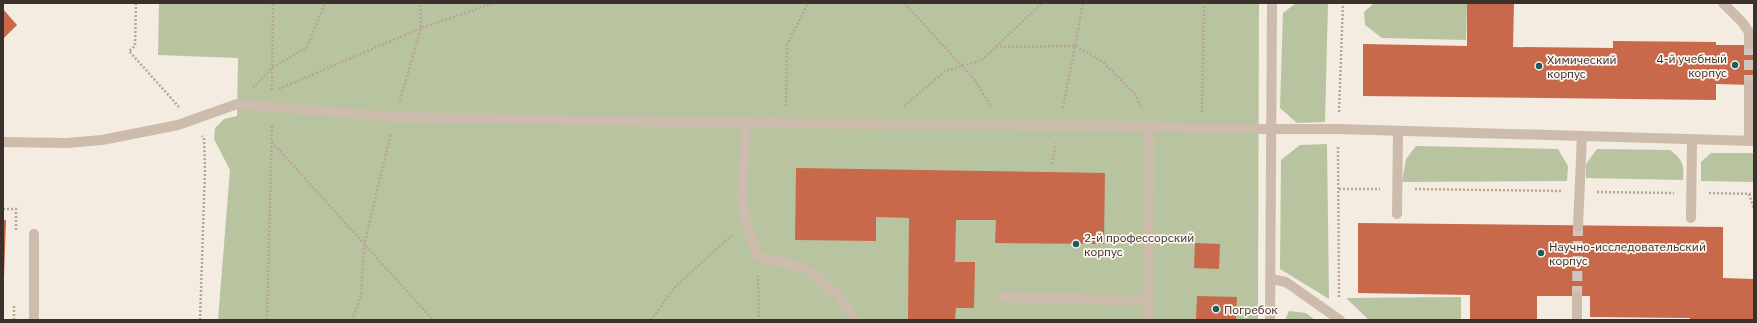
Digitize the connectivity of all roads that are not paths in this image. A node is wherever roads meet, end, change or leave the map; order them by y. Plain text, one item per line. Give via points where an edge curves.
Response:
1 (1272, 3) edge
2 (1723, 3) edge
3 (1749, 45) tunnel mouth
4 (1749, 85) tunnel mouth
5 (746, 123) junction
6 (1149, 126) junction
7 (1272, 128) junction
8 (1398, 131) junction
9 (1582, 136) junction
10 (1692, 140) junction
11 (1752, 141) edge
12 (3, 142) edge
13 (1397, 214) dead end
14 (1691, 218) dead end
15 (1578, 226) tunnel mouth
16 (34, 234) dead end
17 (1271, 279) junction
18 (1577, 296) tunnel mouth
19 (1003, 298) dead end
20 (1148, 301) junction
21 (1340, 319) edge
22 (34, 320) edge
23 (855, 320) edge
24 (1148, 320) edge
25 (1270, 320) edge
26 (1577, 320) edge

1 - 7 lane
2 - 3 lane via 1749,32
4 - 11 lane
5 - 6 lane
5 - 12 lane via 395,117 238,104 192,121 102,140 67,143
5 - 23 lane via 742,201 746,223 758,257 805,268 839,296
6 - 7 lane via 1202,129
6 - 20 lane
7 - 8 lane
7 - 17 lane
8 - 9 lane
8 - 13 lane
9 - 10 lane
9 - 15 lane
10 - 11 lane
10 - 14 lane
16 - 22 lane
17 - 21 lane via 1286,282
17 - 25 lane
18 - 26 lane
19 - 20 lane
20 - 24 lane

